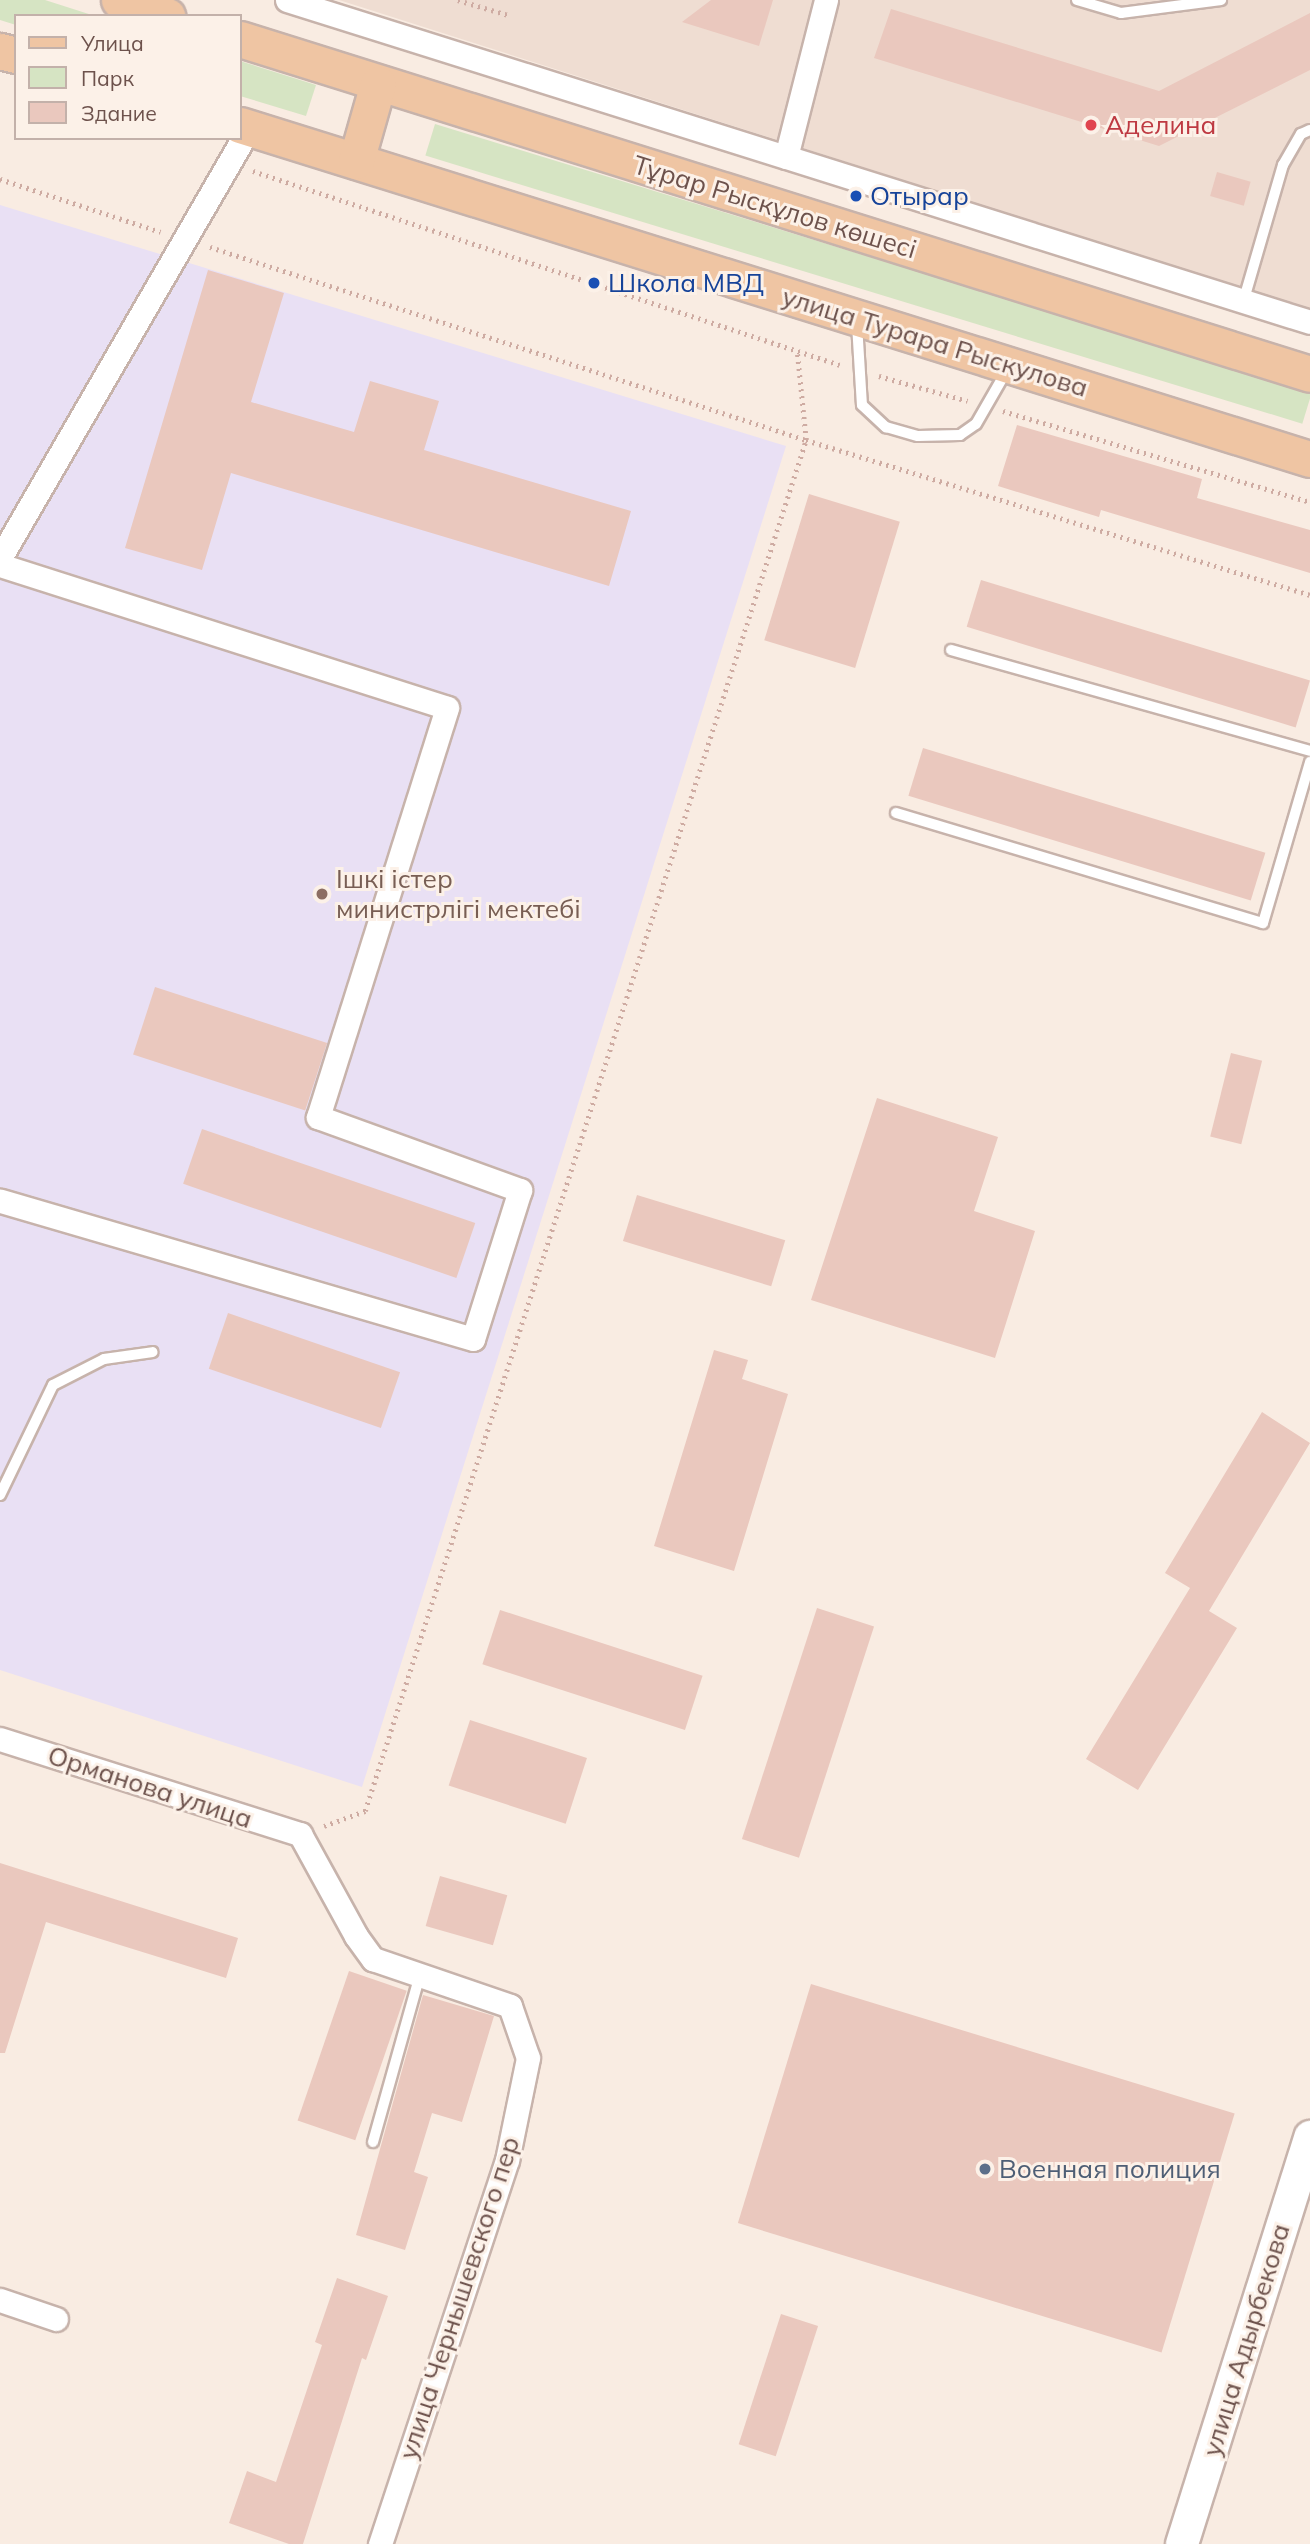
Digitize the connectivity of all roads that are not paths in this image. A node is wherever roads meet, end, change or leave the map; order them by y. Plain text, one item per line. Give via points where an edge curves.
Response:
1 (118, 0) edge
2 (826, 0) edge
3 (1077, 0) edge
4 (1221, 0) edge
5 (295, 1) edge
6 (161, 14) edge
7 (242, 40) edge
8 (378, 84) junction
9 (244, 127) edge
10 (1310, 130) edge
11 (239, 140) edge
12 (786, 157) junction
13 (356, 161) junction
14 (1244, 299) junction
15 (857, 318) junction
16 (1310, 322) edge
17 (1010, 365) junction
18 (1310, 374) edge
19 (1310, 459) edge
20 (0, 558) edge
21 (0, 565) edge
22 (951, 650) dead end
23 (1310, 751) edge
24 (1310, 762) edge
25 (896, 813) dead end
26 (0, 1201) edge
27 (153, 1352) dead end
28 (0, 1494) edge
29 (0, 1739) edge
30 (300, 1834) joint
31 (420, 1975) junction
32 (1310, 2137) edge
33 (373, 2142) dead end
34 (0, 2300) edge
35 (56, 2319) dead end
36 (380, 2544) edge
37 (1182, 2544) edge

1 - 6 main road
2 - 12 street
3 - 4 lane via 1121,13
5 - 12 street
7 - 8 main road, Тұрар Рыскұлов көшесі
8 - 13 main road
8 - 18 main road, Тұрар Рыскұлов көшесі
9 - 13 main road, улица Турара Рыскулова
10 - 14 lane via 1301,134 1283,165
11 - 20 street
12 - 14 street
13 - 15 main road, улица Турара Рыскулова
14 - 16 street
15 - 17 main road, улица Турара Рыскулова
15 - 17 lane via 862,405 886,427 918,436 960,435 976,424
17 - 19 main road, улица Турара Рыскулова
21 - 26 street via 447,708 318,1117 520,1190 473,1339
22 - 23 lane
24 - 25 lane via 1263,923
27 - 28 lane via 104,1359 53,1385
29 - 30 street, Орманова улица
30 - 31 street, улица Чернышевского пер via 373,1959
31 - 33 lane
31 - 36 street, улица Чернышевского пер via 510,2006 528,2058 507,2160
32 - 37 main road, улица Адырбекова
34 - 35 street

